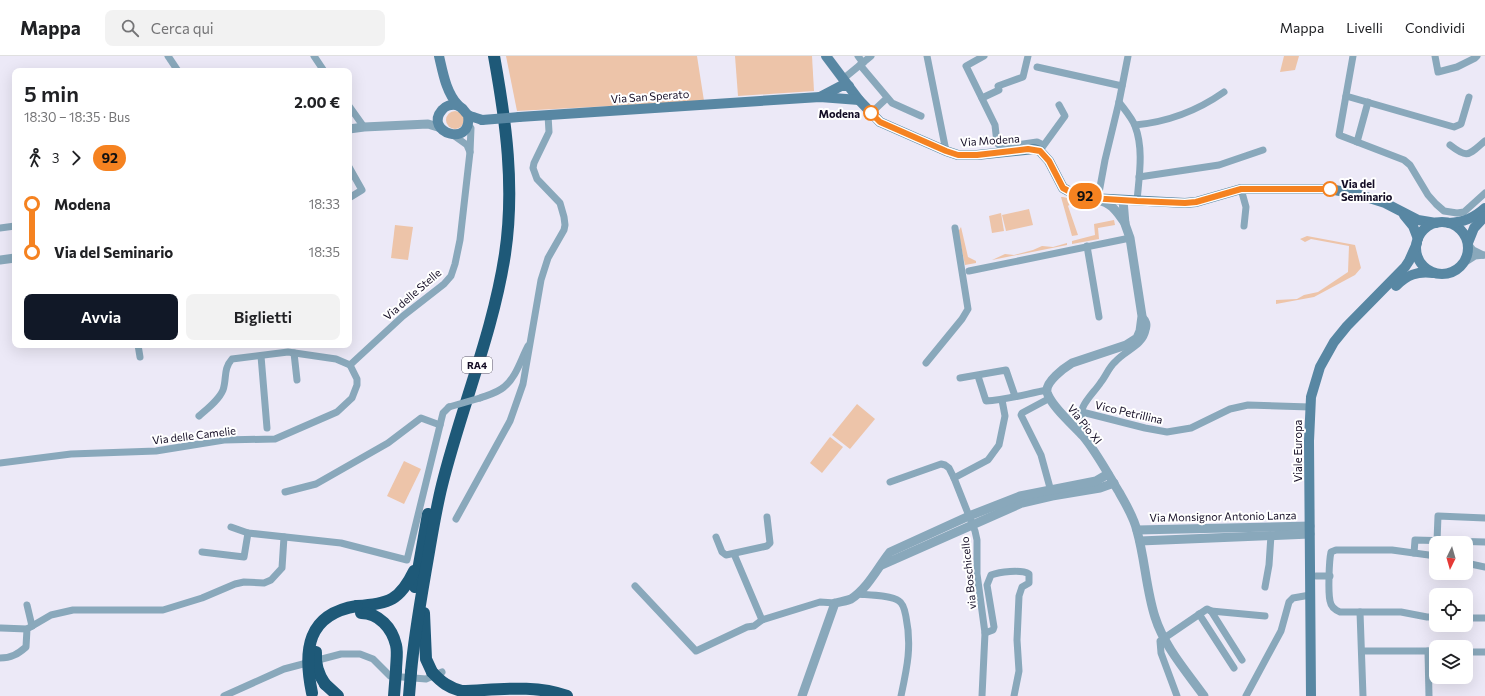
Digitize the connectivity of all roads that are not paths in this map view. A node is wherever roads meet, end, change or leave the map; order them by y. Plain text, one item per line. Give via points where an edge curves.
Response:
1 (168, 56) edge
2 (314, 56) edge
3 (439, 56) edge
4 (486, 56) edge
5 (494, 56) edge
6 (826, 56) edge
7 (858, 56) edge
8 (871, 56) edge
9 (927, 56) edge
10 (984, 56) edge
11 (1028, 56) edge
12 (1128, 56) edge
13 (1353, 56) edge
14 (1435, 56) edge
15 (1477, 56) edge
16 (861, 64) junction
17 (1037, 67) dead end
18 (176, 68) edge
19 (322, 68) edge
20 (843, 79) junction
21 (1122, 86) junction
22 (448, 90) junction
23 (833, 90) junction
24 (1224, 92) dead end
25 (1346, 96) junction
26 (1468, 97) dead end
27 (820, 98) junction
28 (840, 98) junction
29 (887, 98) junction
30 (982, 98) junction
31 (859, 100) junction
32 (1119, 102) junction
33 (1368, 102) junction
34 (458, 105) junction
35 (1060, 105) dead end
36 (445, 107) junction
37 (352, 110) edge
38 (871, 113) junction
39 (548, 115) junction
40 (439, 116) junction
41 (921, 116) dead end
42 (468, 120) junction
43 (428, 124) junction
44 (1135, 125) junction
45 (364, 127) junction
46 (441, 128) junction
47 (352, 129) edge
48 (453, 135) junction
49 (1485, 141) edge
50 (1357, 142) junction
51 (1450, 145) dead end
52 (1041, 148) junction
53 (1263, 150) dead end
54 (946, 151) junction
55 (470, 152) junction
56 (352, 172) edge
57 (1139, 177) junction
58 (1241, 189) junction
59 (1485, 193) edge
60 (352, 196) edge
61 (1094, 198) junction
62 (1123, 200) junction
63 (1137, 201) junction
64 (1485, 208) edge
65 (1402, 212) junction
66 (1485, 216) edge
67 (1436, 223) junction
68 (1447, 223) junction
69 (1125, 224) junction
70 (12, 226) edge
71 (1244, 226) dead end
72 (0, 228) edge
73 (955, 228) dead end
74 (1130, 238) junction
75 (1417, 241) junction
76 (1468, 244) junction
77 (1087, 246) junction
78 (1484, 255) edge
79 (12, 258) edge
80 (0, 260) edge
81 (1464, 263) junction
82 (969, 271) dead end
83 (1433, 273) junction
84 (1142, 316) junction
85 (1099, 317) dead end
86 (531, 340) junction
87 (138, 348) edge
88 (290, 350) edge
89 (261, 356) junction
90 (140, 357) dead end
91 (926, 363) dead end
92 (350, 365) junction
93 (978, 376) junction
94 (960, 378) dead end
95 (297, 380) dead end
96 (1048, 394) junction
97 (1015, 396) junction
98 (1002, 400) junction
99 (1310, 407) junction
100 (1082, 412) junction
101 (199, 416) dead end
102 (440, 425) junction
103 (267, 428) dead end
104 (1084, 437) junction
105 (0, 463) edge
106 (1108, 474) junction
107 (954, 478) junction
108 (890, 482) dead end
109 (1114, 483) junction
110 (285, 492) dead end
111 (1051, 492) junction
112 (969, 516) junction
113 (767, 517) dead end
114 (1485, 518) edge
115 (456, 519) dead end
116 (972, 526) junction
117 (231, 527) dead end
118 (1137, 530) junction
119 (1310, 530) junction
120 (248, 533) junction
121 (1271, 535) junction
122 (1437, 536) edge
123 (284, 537) junction
124 (716, 537) dead end
125 (1140, 541) junction
126 (1429, 541) edge
127 (1473, 542) edge
128 (1485, 542) edge
129 (202, 552) dead end
130 (1414, 553) junction
131 (734, 554) junction
132 (1429, 555) edge
133 (423, 560) junction
134 (1473, 564) edge
135 (882, 565) junction
136 (1485, 567) edge
137 (1316, 576) junction
138 (1330, 576) junction
139 (635, 586) dead end
140 (1265, 587) dead end
141 (857, 594) junction
142 (1310, 595) junction
143 (835, 603) junction
144 (27, 605) dead end
145 (359, 609) junction
146 (1211, 611) junction
147 (1360, 612) junction
148 (1199, 614) junction
149 (1265, 616) dead end
150 (1429, 617) edge
151 (1473, 618) edge
152 (1485, 618) edge
153 (762, 620) junction
154 (29, 627) junction
155 (1, 628) edge
156 (985, 633) junction
157 (1163, 638) junction
158 (1363, 651) junction
159 (1428, 651) joint
160 (1473, 652) edge
161 (1485, 652) edge
162 (0, 658) edge
163 (1242, 660) dead end
164 (1234, 668) dead end
165 (403, 672) junction
166 (437, 672) junction
167 (313, 695) edge
168 (224, 696) edge
169 (338, 696) edge
170 (394, 696) edge
171 (400, 696) edge
172 (409, 696) edge
173 (567, 696) edge
174 (802, 696) edge
175 (901, 696) edge
176 (982, 696) edge
177 (1014, 696) edge
178 (1177, 696) edge
179 (1204, 696) edge
180 (1246, 696) edge
181 (1311, 696) edge
182 (1316, 696) edge
183 (1363, 696) edge
184 (1429, 696) edge

1 - 18 street
2 - 19 street
3 - 22 main road
4 - 133 highway, RA4 via 502,165 498,251 489,299 438,469
5 - 133 highway, RA4 via 510,167 506,253 497,299 442,485
6 - 20 main road, Via Modena
7 - 16 street
8 - 16 street
9 - 54 street
10 - 30 street via 966,66
11 - 30 street via 1023,77 998,86 999,90
12 - 21 street
13 - 25 street
14 - 15 street via 1438,72 1457,67
16 - 20 street
16 - 29 street
17 - 21 street
20 - 23 main road
20 - 23 main road via 841,86
20 - 28 main road
20 - 31 main road, Via Modena
21 - 32 street
22 - 34 main road
22 - 36 main road
23 - 27 main road
24 - 44 street via 1208,103 1177,117 1152,124
25 - 33 street
25 - 50 street via 1339,135
26 - 33 street via 1461,124 1454,127
27 - 28 main road, Via San Sperato
27 - 39 main road, Via San Sperato
28 - 31 main road, Via San Sperato
29 - 38 street
29 - 41 street via 892,103
30 - 52 street via 995,125 998,146 1037,142
31 - 38 main road, Via Modena
32 - 44 street
32 - 61 street
33 - 50 street
34 - 36 main road
34 - 42 main road via 466,111
35 - 52 street via 1065,116
36 - 40 main road
37 - 45 street
38 - 54 main road, Via Modena via 880,122
39 - 42 main road, Via San Sperato, bridge
39 - 86 street via 549,132 533,168 537,179 560,203 565,225 548,258
40 - 43 street
40 - 46 main road
42 - 48 main road via 462,132
42 - 55 street, Via delle Stelle via 471,128
43 - 45 street
43 - 46 street
44 - 57 street via 1139,145
45 - 47 street
46 - 48 main road
48 - 55 street via 467,145
49 - 51 street via 1465,155
50 - 59 street via 1404,160 1410,165 1428,195 1444,211 1464,212
52 - 54 main road, Via Modena via 977,155 958,155
52 - 61 main road via 1063,188 1074,194
53 - 57 street via 1219,165
55 - 92 street, Via delle Stelle via 460,240 451,276
56 - 60 street via 362,190
57 - 63 street
58 - 63 main road via 1196,202
58 - 65 main road via 1330,189 1360,195
58 - 71 street via 1246,207
61 - 62 main road
61 - 69 street via 1108,203
62 - 63 main road
62 - 69 street
64 - 68 main road via 1468,220
65 - 67 main road via 1418,220
65 - 75 main road via 1413,226
66 - 76 main road via 1474,228
67 - 68 main road
67 - 75 main road via 1428,226
68 - 76 main road via 1461,230
69 - 74 street
70 - 72 street
73 - 91 street via 968,309
74 - 77 street
74 - 84 street
75 - 83 main road via 1416,250 1421,264
75 - 99 main road, Viale Europa via 1406,267 1334,342 1316,377
76 - 78 street via 1473,250
76 - 81 main road via 1468,254
77 - 82 street
77 - 85 street
78 - 81 street via 1475,256
79 - 80 street
81 - 83 main road via 1450,273
83 - 137 main road, Viale Europa via 1413,274 1400,282 1345,337 1321,380 1315,415
84 - 96 street via 1137,338 1126,345 1064,368 1052,380
84 - 100 street via 1147,325 1142,340 1113,363
86 - 102 street, bridge via 505,387 480,398 448,407 443,413
86 - 115 street via 523,384 510,421
87 - 90 street
88 - 89 street
88 - 92 street via 336,359
88 - 95 street
89 - 101 street via 232,359 228,364 223,390
89 - 103 street
92 - 105 street, Via delle Camelie via 357,379 352,398 337,412 275,439 224,440 156,451 71,454
93 - 94 street
93 - 97 street via 1006,370
93 - 98 street via 986,401
96 - 97 street
96 - 104 street, Via Pio XI
96 - 111 street via 1021,415 1041,455
97 - 98 street
98 - 107 street via 1005,416 999,445 988,460
99 - 100 street, Vico Petrillina via 1248,405 1230,409 1191,428 1167,432
99 - 119 main road, Viale Europa
100 - 104 street
102 - 110 street via 421,418 383,446 316,484
102 - 123 street via 407,560 341,543
104 - 106 street, Via Pio XI
106 - 109 street, Via Pio XI
106 - 111 street via 1096,481
107 - 108 street, via Boschicello via 949,468 941,464
107 - 112 street, via Boschicello
109 - 111 street via 1100,488
109 - 118 street, Via Pio XI via 1130,511
111 - 112 street via 1020,496
111 - 116 street
112 - 116 street, via Boschicello
112 - 135 street via 890,552
113 - 131 street via 770,543
114 - 122 street via 1438,516
116 - 135 street
116 - 156 street, via Boschicello via 977,540 977,574
117 - 120 street
118 - 119 street, Via Monsignor Antonio Lanza
118 - 125 street, Via Pio XI
119 - 121 street, Via Monsignor Antonio Lanza
119 - 142 main road, Viale Europa
120 - 123 street
120 - 129 street via 244,557
121 - 125 street, Via Monsignor Antonio Lanza
121 - 140 street
123 - 154 street via 282,568 271,580 264,583 235,584 163,610 73,610 51,615
124 - 131 street via 722,552 726,555
125 - 157 street, Via Pio XI via 1150,596
126 - 130 street via 1415,540
127 - 128 street
130 - 132 street
130 - 138 street via 1392,550 1336,550 1330,558
131 - 153 street
133 - 145 highway via 397,596
133 - 165 highway, RA4 via 414,637
133 - 166 highway via 428,580 424,612 426,659
134 - 136 street
135 - 141 street
137 - 138 street
137 - 182 main road, Viale Europa
138 - 147 street via 1330,601 1334,609 1340,612
139 - 153 street via 696,651 754,626
141 - 143 street via 849,600
141 - 175 street via 890,597 902,604 910,639
142 - 180 street via 1293,598 1289,602 1281,631
142 - 181 main road, Viale Europa
143 - 153 street via 820,602
143 - 174 street
144 - 154 street
145 - 165 highway via 379,618 392,634
145 - 167 highway, bridge via 346,607 331,614 315,631 308,654 309,679
145 - 169 highway, bridge via 326,626 315,653 320,676
146 - 148 street via 1207,609
146 - 149 street
146 - 163 street
147 - 150 street via 1401,612
147 - 158 street
148 - 157 street
148 - 164 street
151 - 152 street
154 - 155 street
154 - 162 street via 26,647 11,657
156 - 176 street, via Boschicello
156 - 177 street via 994,627 987,585 991,576 997,573 1024,571 1029,574 1029,583 1022,587 1019,596 1019,671
157 - 178 street via 1160,641 1161,653
157 - 179 street, Via Pio XI
158 - 159 street
158 - 183 street
159 - 184 street
160 - 161 street
165 - 170 highway, bridge
165 - 171 highway, RA4
165 - 172 highway, RA4, bridge
166 - 168 street via 426,679 390,676 373,659 360,654 341,654 284,669
166 - 173 highway, bridge via 444,684 462,691 528,689

